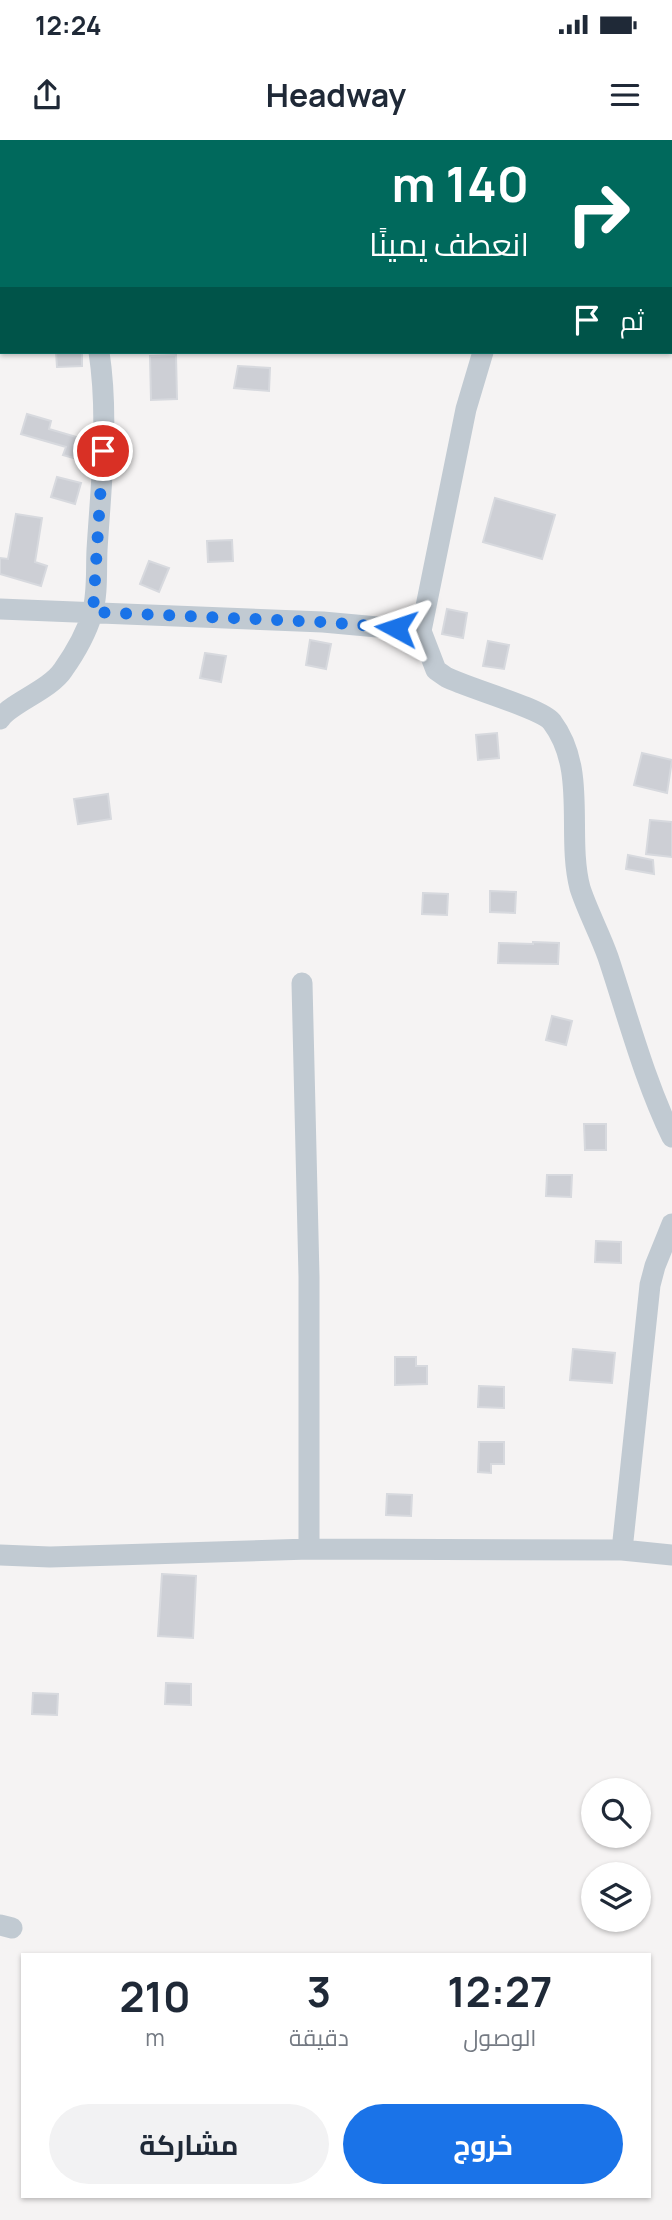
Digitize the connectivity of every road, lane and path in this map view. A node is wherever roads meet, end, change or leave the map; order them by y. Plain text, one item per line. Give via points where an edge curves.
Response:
1 (99, 354) edge
2 (482, 354) edge
3 (0, 609) edge
4 (93, 612) junction
5 (421, 631) junction
6 (0, 719) edge
7 (302, 983) dead end
8 (672, 1137) edge
9 (672, 1224) edge
10 (309, 1549) junction
11 (622, 1550) junction
12 (0, 1555) edge
13 (672, 1555) edge

1 - 4 street via 103,451
2 - 5 street via 466,409
3 - 4 street
4 - 5 street
4 - 6 street via 60,674
5 - 8 street via 436,670 535,710 551,719 564,741 573,776 580,888 599,930 654,1099
7 - 10 street
9 - 11 street via 650,1285
10 - 11 street
10 - 12 street
11 - 13 street

